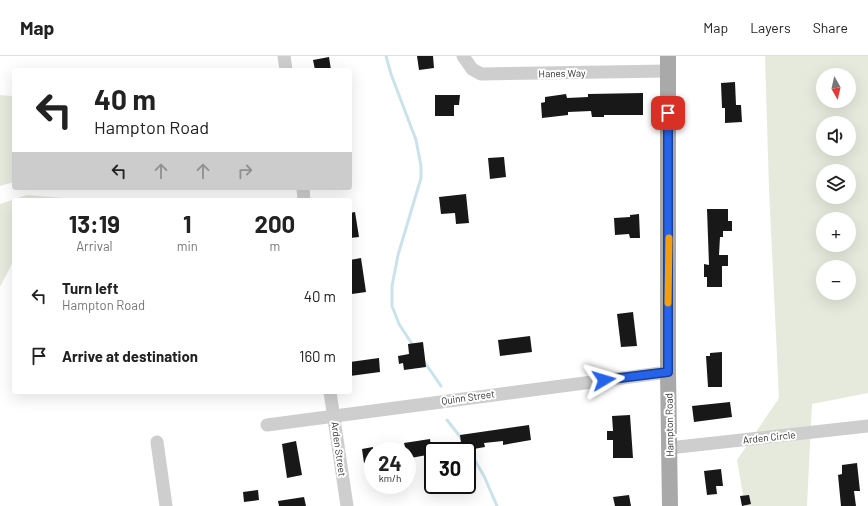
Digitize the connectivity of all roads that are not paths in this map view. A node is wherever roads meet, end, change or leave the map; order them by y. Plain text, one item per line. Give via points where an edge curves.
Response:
1 (284, 56) edge
2 (463, 56) edge
3 (668, 64) edge
4 (286, 68) edge
5 (668, 372) junction
6 (330, 394) edge
7 (334, 415) junction
8 (267, 424) dead end
9 (868, 426) edge
10 (157, 442) dead end
11 (669, 448) junction
12 (166, 506) edge
13 (347, 506) edge
14 (670, 506) edge

1 - 4 street
2 - 3 street, Hanes Way via 472,68 481,74
3 - 5 main road, Hampton Road
5 - 7 street, Quinn Street
5 - 11 main road, Hampton Road
6 - 7 street, Arden Street
7 - 8 street, Quinn Street
7 - 13 street, Arden Street
9 - 11 street, Arden Circle
10 - 12 street
11 - 14 main road, Hampton Road

